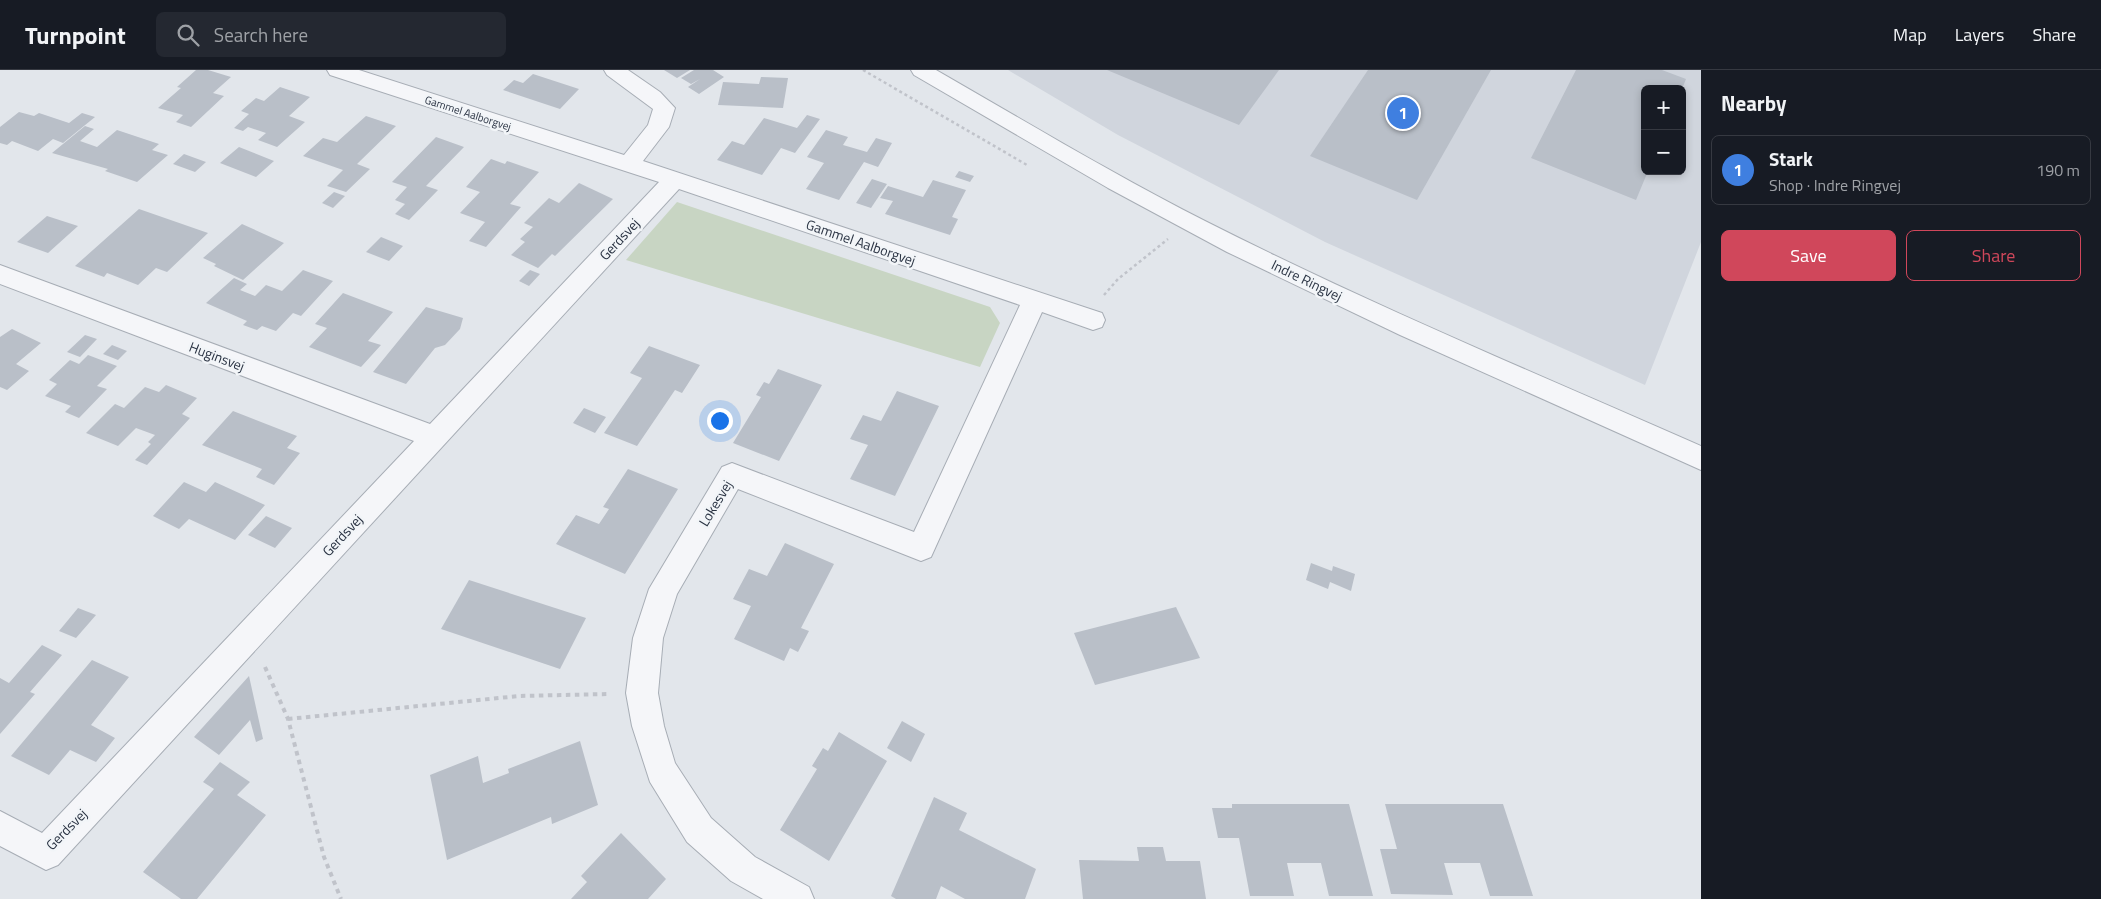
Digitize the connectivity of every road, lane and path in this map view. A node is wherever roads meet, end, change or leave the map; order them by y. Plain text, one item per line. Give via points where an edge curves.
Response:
1 (337, 70) edge
2 (614, 70) edge
3 (924, 71) edge
4 (628, 165) junction
5 (675, 179) junction
6 (1169, 239) dead end
7 (0, 274) edge
8 (1035, 300) junction
9 (1093, 320) joint
10 (434, 437) junction
11 (1701, 458) edge
12 (241, 644) junction
13 (642, 693) junction
14 (288, 720) junction
15 (0, 828) edge
16 (339, 898) edge
17 (797, 899) edge

1 - 4 street, Gammel Aalborgvej
2 - 4 street via 664,108 658,127
3 - 11 street, Indre Ringvej via 1064,154 1233,245 1384,317
4 - 5 street, Gammel Aalborgvej
5 - 8 street, Gammel Aalborgvej
5 - 10 street, Gerdsvej
6 - 9 path via 1155,253 1113,282
7 - 10 street, Huginsvej
8 - 9 street, Gammel Aalborgvej
8 - 13 street, Lokesvej via 921,548 732,475 664,589 648,638
10 - 12 street, Gerdsvej
12 - 14 path via 267,669
12 - 15 street, Gerdsvej via 46,853
13 - 14 path via 519,696
13 - 17 street, Lokesvej via 661,772 698,830 743,869
14 - 16 path via 324,857

